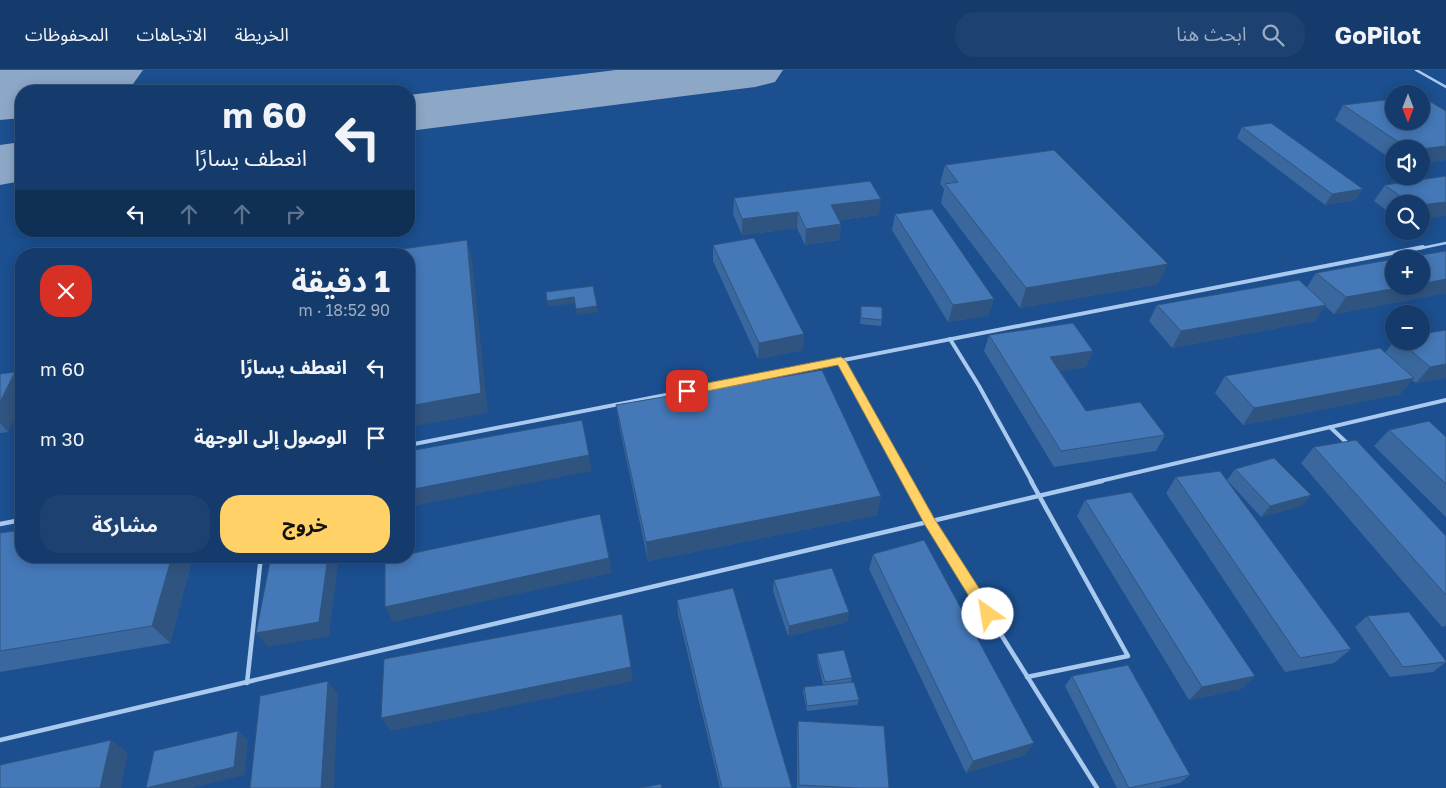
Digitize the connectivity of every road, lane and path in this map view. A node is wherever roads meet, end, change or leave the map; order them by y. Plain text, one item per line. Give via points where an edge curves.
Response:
1 (1416, 70) edge
2 (1446, 87) edge
3 (1446, 243) edge
4 (950, 339) junction
5 (841, 361) junction
6 (1446, 400) edge
7 (1330, 427) junction
8 (415, 444) edge
9 (1351, 446) edge
10 (1040, 495) junction
11 (15, 521) edge
12 (930, 521) junction
13 (0, 524) edge
14 (260, 563) edge
15 (1027, 677) junction
16 (247, 683) junction
17 (0, 740) edge
18 (1097, 788) edge

1 - 2 lane
3 - 4 lane
4 - 5 lane
4 - 10 lane
5 - 8 lane
5 - 12 lane
6 - 7 lane
7 - 9 lane
7 - 10 lane
10 - 12 lane
10 - 15 lane via 1128,656
11 - 13 lane
12 - 15 lane
12 - 16 lane
14 - 16 lane
15 - 18 lane
16 - 17 lane

